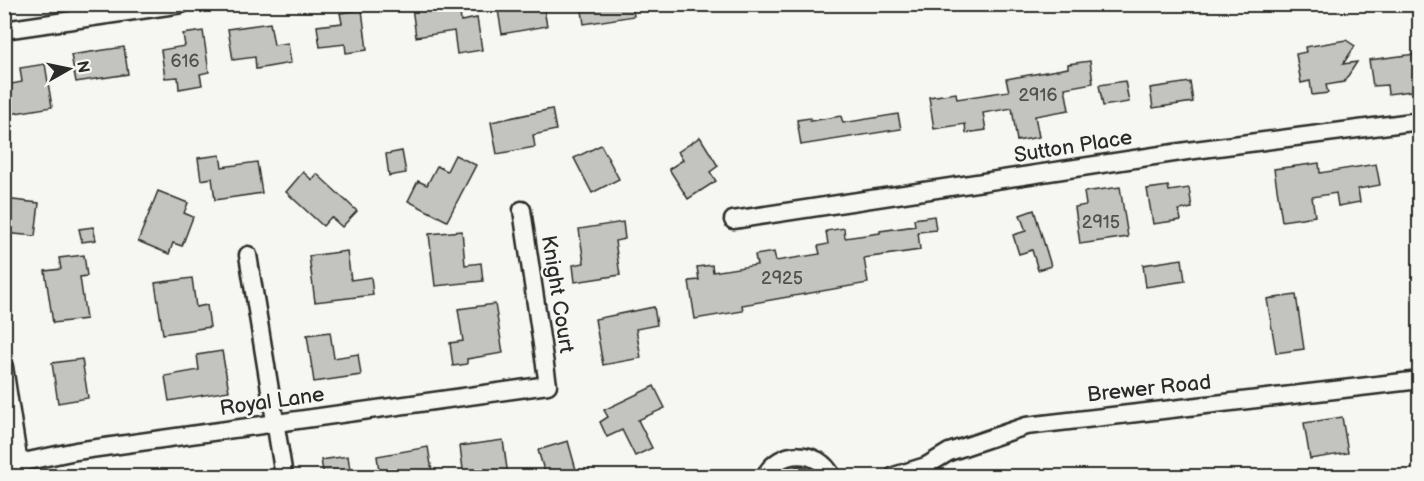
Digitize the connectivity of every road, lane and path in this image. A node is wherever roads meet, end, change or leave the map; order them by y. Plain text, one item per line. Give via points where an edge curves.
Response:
1 (182, 4) edge
2 (4, 30) edge
3 (1419, 121) edge
4 (522, 210) dead end
5 (733, 220) dead end
6 (248, 255) dead end
7 (4, 367) edge
8 (1419, 380) edge
9 (548, 385) joint
10 (276, 423) junction
11 (12, 465) edge
12 (284, 477) edge
13 (765, 477) edge
14 (832, 477) edge
15 (894, 477) edge

1 - 2 street
3 - 5 street, Sutton Place via 1187,151
4 - 9 street, Knight Court
6 - 10 street
7 - 11 street
8 - 15 street, Brewer Road via 1026,426 949,452 926,466
9 - 10 street, Royal Lane
10 - 11 street, Royal Lane via 76,451
10 - 12 street
13 - 14 street via 775,463 797,455 821,462

